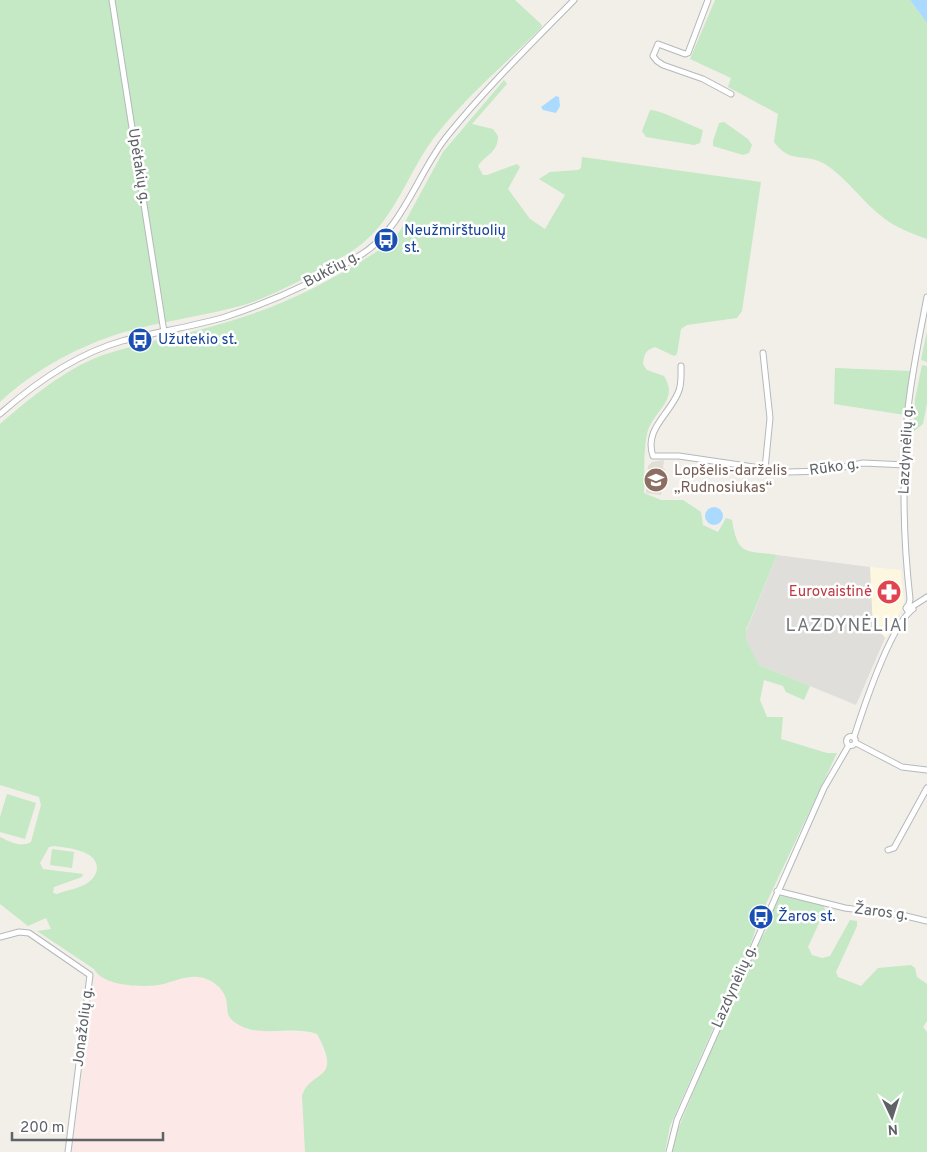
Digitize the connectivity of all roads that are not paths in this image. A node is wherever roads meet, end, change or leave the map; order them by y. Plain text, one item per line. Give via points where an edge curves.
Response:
1 (112, 0) edge
2 (574, 0) edge
3 (708, 0) edge
4 (731, 94) dead end
5 (927, 297) edge
6 (164, 332) junction
7 (763, 353) dead end
8 (682, 366) dead end
9 (0, 414) edge
10 (906, 465) junction
11 (765, 469) junction
12 (927, 597) edge
13 (911, 605) junction
14 (854, 737) junction
15 (856, 743) junction
16 (850, 745) junction
17 (927, 770) edge
18 (927, 788) edge
19 (888, 850) dead end
20 (777, 891) junction
21 (927, 921) edge
22 (0, 937) edge
23 (68, 1152) edge
24 (669, 1152) edge

1 - 6 street, Upėtakių g.
2 - 6 street, Bukčių g. via 447,136 396,218 367,251 262,304
3 - 4 street via 688,53 658,44 653,56 663,65 703,79
5 - 10 street, Lazdynėlių g. via 908,410
6 - 9 street, Bukčių g. via 120,342 81,357 51,373
7 - 11 street via 770,418
8 - 11 street, Rūko g. via 679,393 656,426 651,440 653,456 679,456
10 - 11 street, Rūko g. via 863,463 812,472
10 - 13 street, Lazdynėlių g. via 904,535
12 - 13 street
13 - 14 street, Lazdynėlių g. via 906,608 908,611 884,657
14 - 15 street
14 - 16 street, Lazdynėlių g. via 847,740
15 - 16 street
15 - 17 street via 902,767
16 - 20 street, Lazdynėlių g. via 824,788
18 - 19 street via 894,848
20 - 21 street, Žaros g. via 845,908
20 - 24 street, Lazdynėlių g. via 677,1120
22 - 23 street, Jonažolių g. via 29,933 90,975

